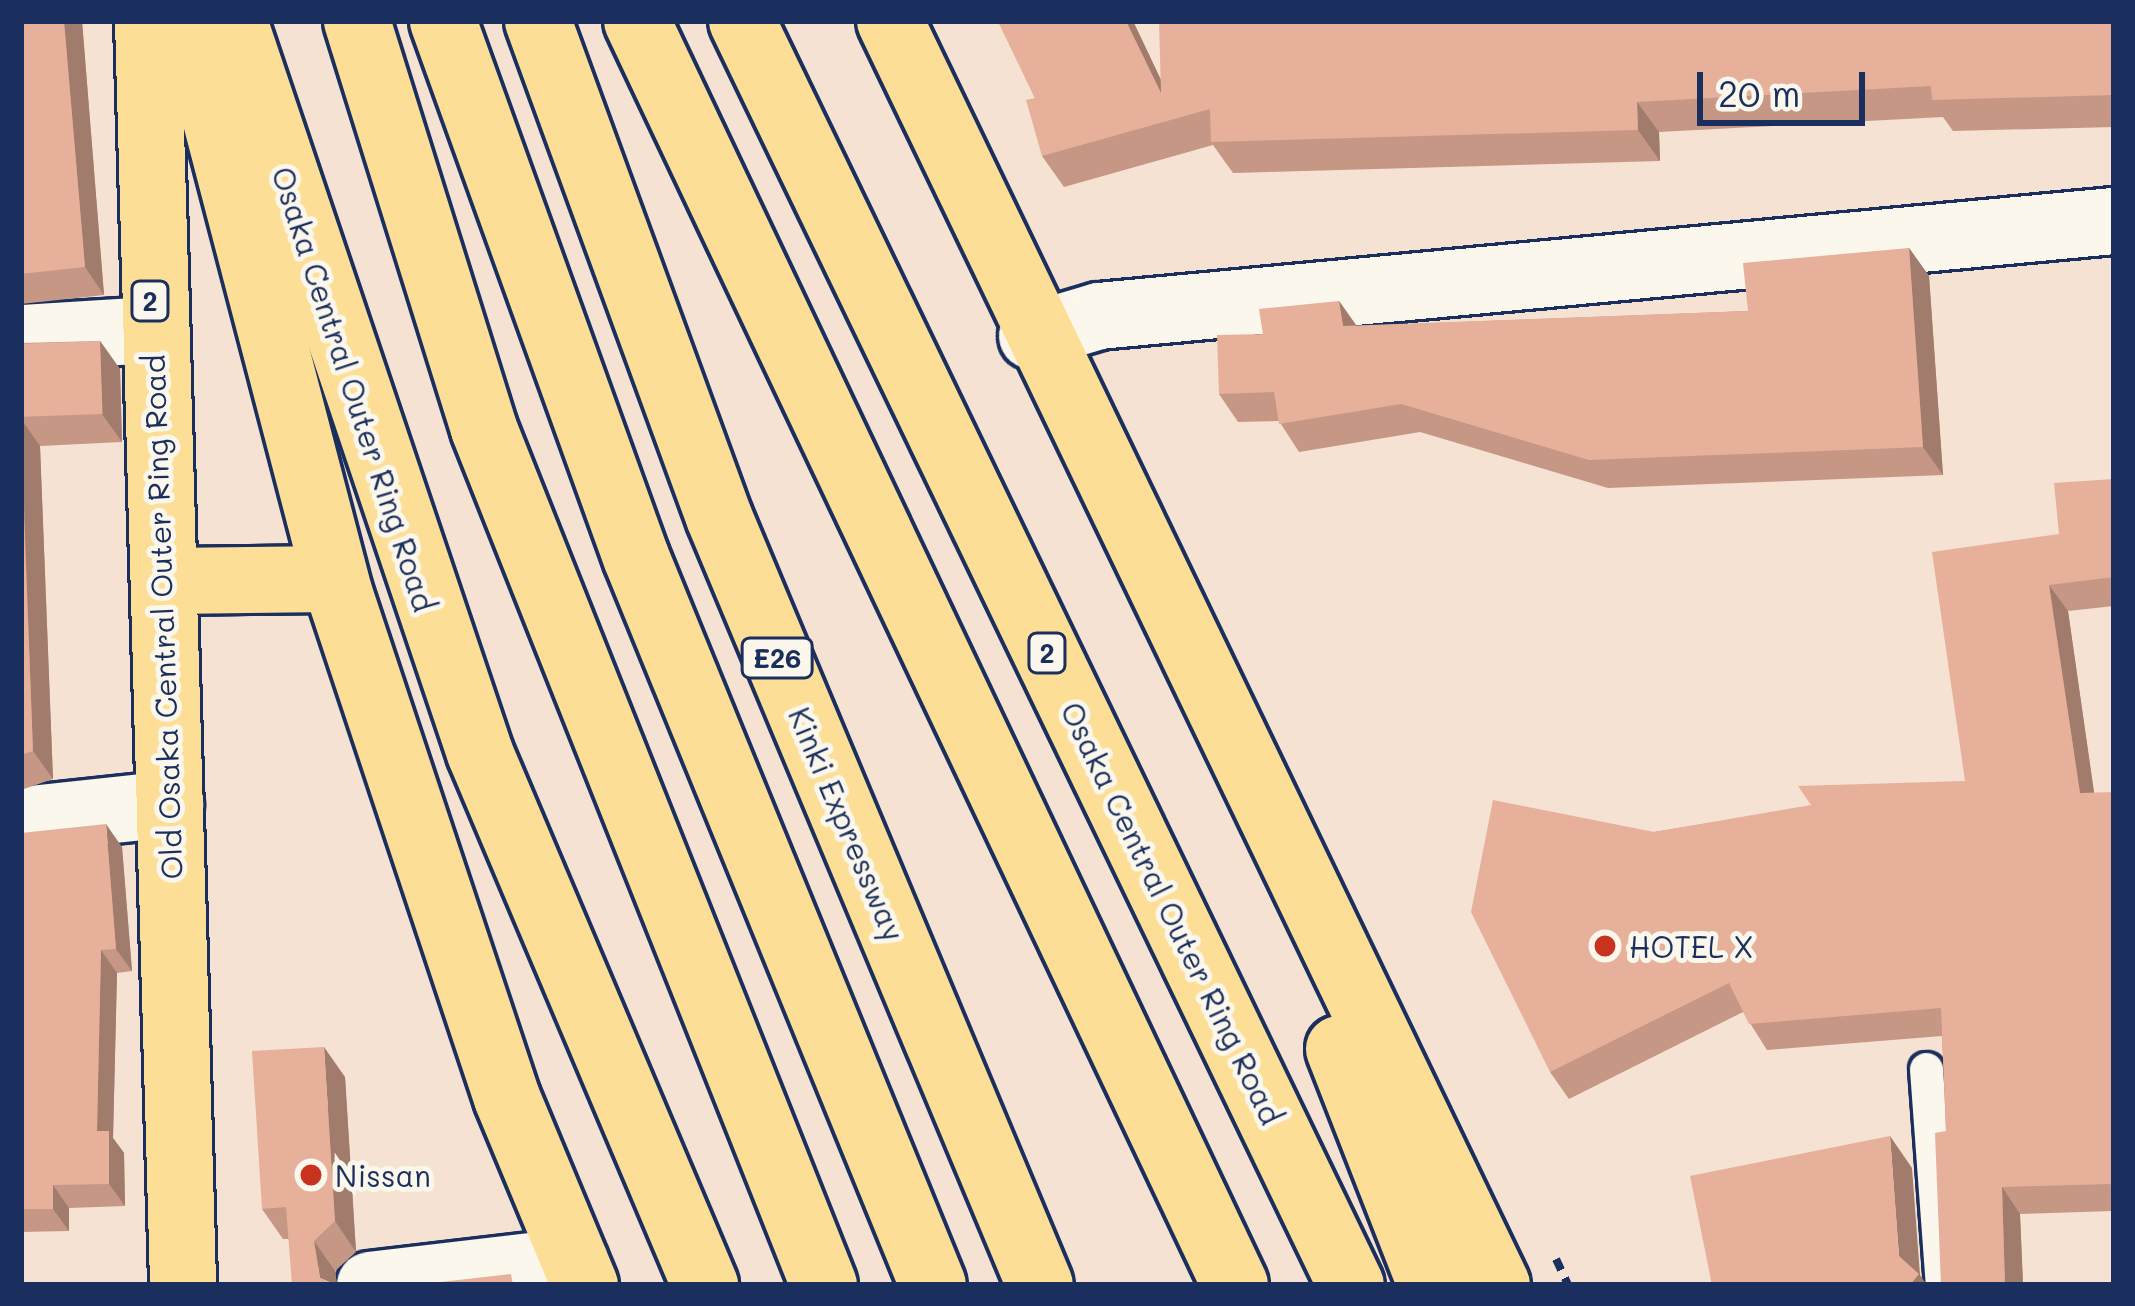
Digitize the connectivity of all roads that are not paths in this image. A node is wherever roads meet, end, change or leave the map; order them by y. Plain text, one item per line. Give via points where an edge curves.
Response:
1 (148, 21) edge
2 (206, 21) edge
3 (234, 21) edge
4 (357, 21) edge
5 (443, 21) edge
6 (538, 21) edge
7 (638, 21) edge
8 (742, 21) edge
9 (890, 21) edge
10 (2114, 221) edge
11 (151, 330) junction
12 (1032, 336) junction
13 (21, 338) edge
14 (335, 579) junction
15 (164, 581) junction
16 (1215, 701) junction
17 (170, 804) junction
18 (21, 820) edge
19 (1926, 1069) dead end
20 (580, 1273) edge
21 (183, 1285) edge
22 (370, 1285) edge
23 (705, 1285) edge
24 (824, 1285) edge
25 (933, 1285) edge
26 (1040, 1285) edge
27 (1235, 1285) edge
28 (1351, 1285) edge
29 (1431, 1285) edge
30 (1497, 1285) edge
31 (1942, 1285) edge

1 - 11 main road, Old Osaka Central Outer Ring Road / 2
2 - 14 main road via 202,67
3 - 23 main road, Osaka Central Outer Ring Road via 480,753
4 - 24 main road via 484,429
5 - 25 main road via 636,557
6 - 26 main road, Kinki Expressway / E26 via 718,517
7 - 27 main road
8 - 28 main road, Osaka Central Outer Ring Road / 2
9 - 12 main road
10 - 12 street via 1099,316
11 - 13 street
11 - 15 main road, Old Osaka Central Outer Ring Road / 2
12 - 16 main road
14 - 15 main road
14 - 20 main road via 507,1098
15 - 17 main road, Old Osaka Central Outer Ring Road / 2
16 - 29 main road
16 - 30 main road
17 - 18 street
17 - 21 main road, Old Osaka Central Outer Ring Road / 2
19 - 31 lane
20 - 22 street

